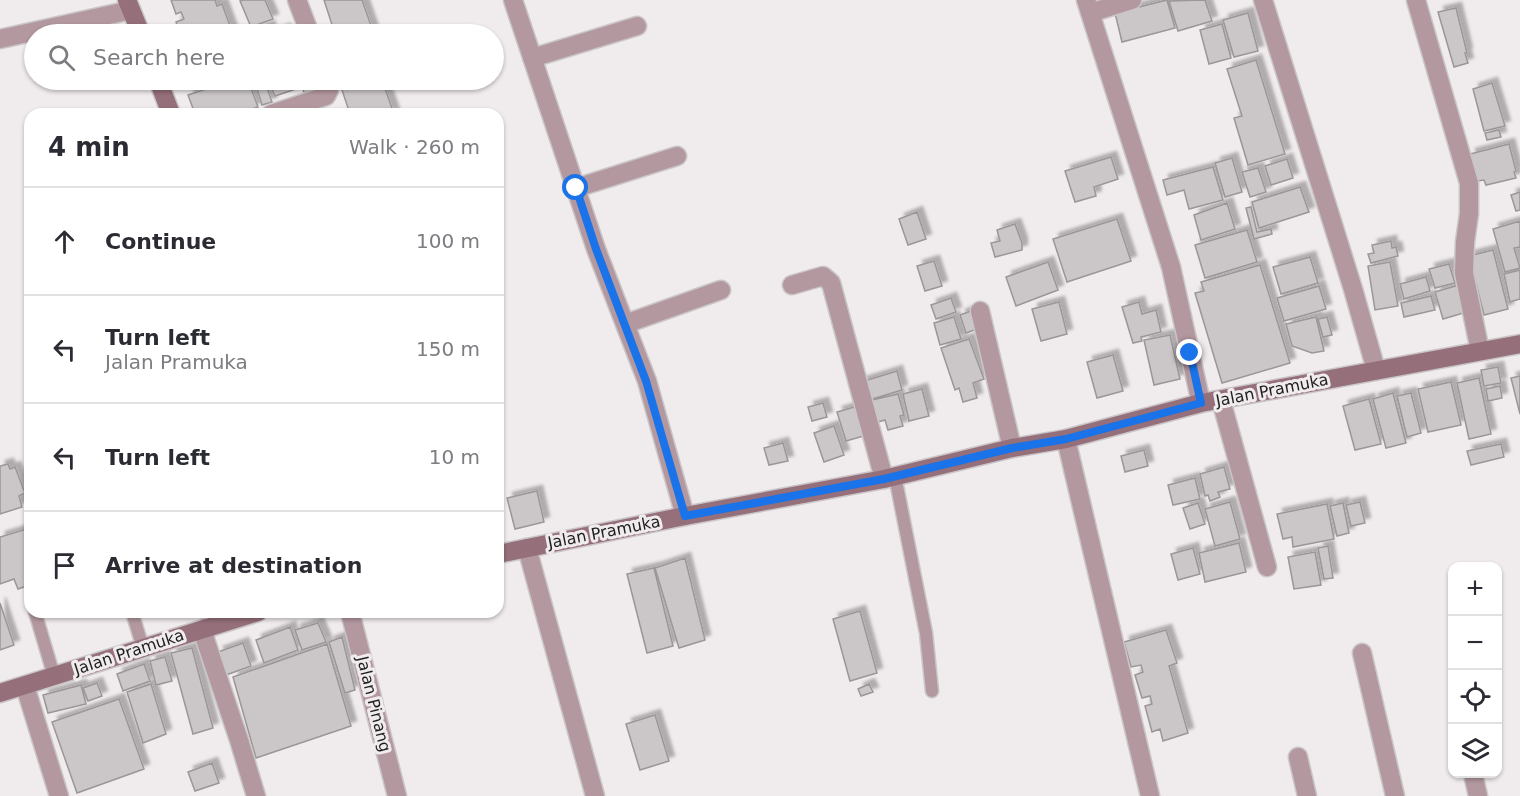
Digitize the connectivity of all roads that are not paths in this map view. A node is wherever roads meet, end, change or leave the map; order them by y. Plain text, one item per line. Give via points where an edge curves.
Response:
1 (297, 0) edge
2 (513, 0) edge
3 (1131, 0) edge
4 (1263, 0) edge
5 (1416, 0) edge
6 (129, 5) edge
7 (1088, 6) edge
8 (57, 24) edge
9 (137, 24) edge
10 (306, 24) edge
11 (637, 26) dead end
12 (24, 33) edge
13 (0, 39) edge
14 (532, 58) junction
15 (162, 90) edge
16 (329, 90) edge
17 (169, 108) edge
18 (290, 108) edge
19 (677, 156) dead end
20 (576, 188) junction
21 (792, 285) dead end
22 (721, 290) dead end
23 (980, 311) dead end
24 (625, 324) junction
25 (1520, 344) edge
26 (1480, 351) junction
27 (1376, 370) junction
28 (1221, 400) junction
29 (1201, 403) junction
30 (1066, 439) junction
31 (1012, 448) junction
32 (889, 478) junction
33 (685, 516) junction
34 (527, 548) junction
35 (504, 553) edge
36 (1267, 567) dead end
37 (37, 618) edge
38 (134, 618) edge
39 (238, 618) edge
40 (352, 618) edge
41 (205, 628) junction
42 (143, 648) junction
43 (1362, 653) dead end
44 (54, 676) junction
45 (25, 686) junction
46 (932, 692) dead end
47 (0, 693) edge
48 (1298, 757) dead end
49 (1474, 778) edge
50 (59, 796) edge
51 (256, 796) edge
52 (397, 796) edge
53 (595, 796) edge
54 (1150, 796) edge
55 (1307, 796) edge
56 (1395, 796) edge
57 (1478, 796) edge

1 - 10 street
2 - 14 street
3 - 7 street
4 - 27 street
5 - 26 street via 1469,183 1464,273
6 - 8 street
6 - 9 street
7 - 29 street via 1171,267
11 - 14 street
12 - 13 street
14 - 20 street
15 - 17 street
16 - 18 street via 326,96
19 - 20 street
20 - 24 street
21 - 32 street via 823,276 831,283
22 - 24 street
23 - 31 street
24 - 33 street via 646,381
25 - 26 street, Jalan Pramuka
26 - 27 street, Jalan Pramuka
27 - 28 street, Jalan Pramuka
28 - 29 street, Jalan Pramuka
28 - 36 street
29 - 30 street, Jalan Pramuka
30 - 31 street, Jalan Pramuka
30 - 54 street
31 - 32 street, Jalan Pramuka
32 - 33 street, Jalan Pramuka
32 - 46 lane via 926,633
33 - 34 street, Jalan Pramuka
34 - 35 street, Jalan Pramuka
34 - 53 street
37 - 44 lane
38 - 42 lane
39 - 41 street, Jalan Pramuka
40 - 52 street, Jalan Pinang
41 - 42 street, Jalan Pramuka
41 - 51 street via 205,639
42 - 44 street, Jalan Pramuka
43 - 56 street
44 - 45 street, Jalan Pramuka
45 - 47 street, Jalan Pramuka
45 - 50 street
48 - 55 street
49 - 57 street

